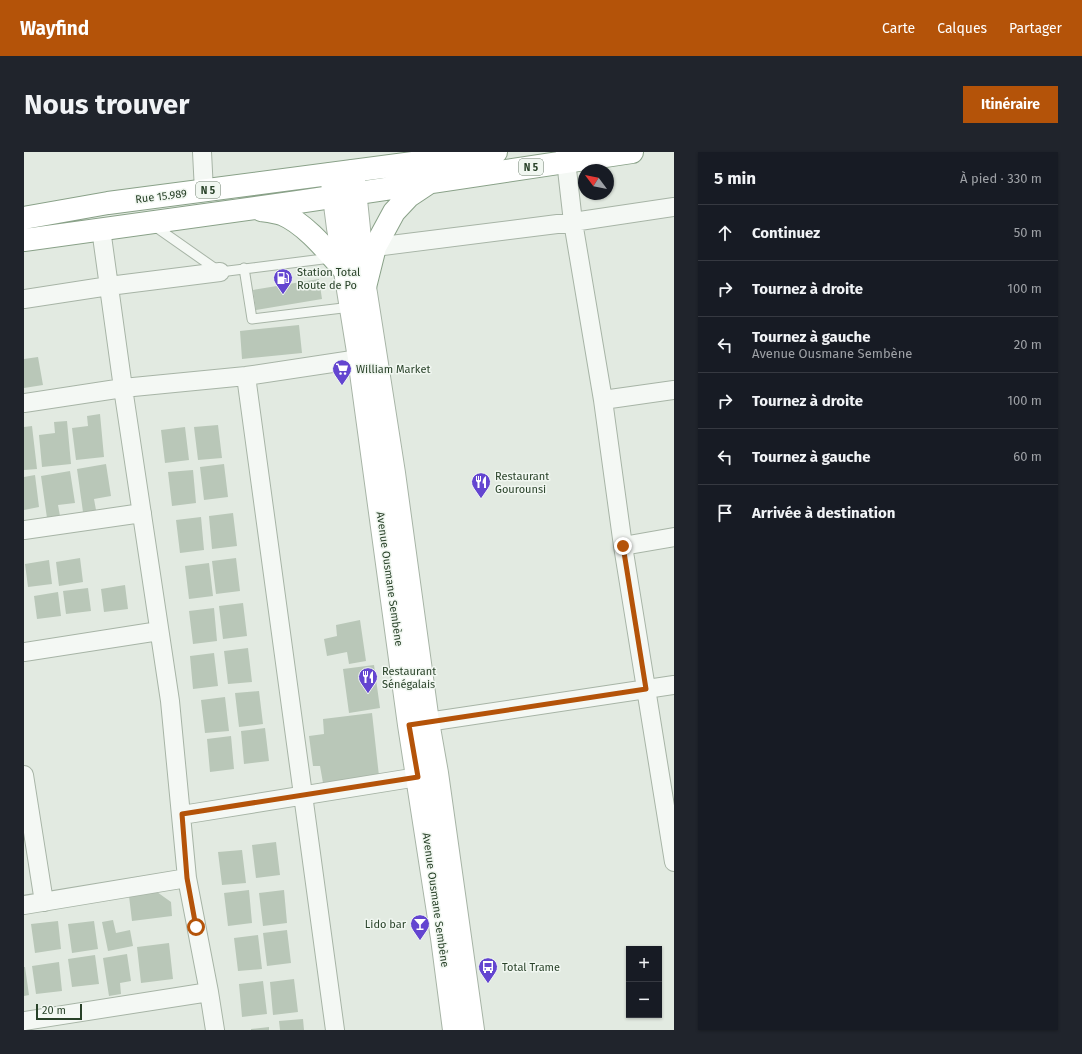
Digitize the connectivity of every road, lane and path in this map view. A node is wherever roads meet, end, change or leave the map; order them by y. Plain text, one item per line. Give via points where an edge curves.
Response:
1 (202, 152) edge
2 (496, 152) edge
3 (632, 152) edge
4 (565, 157) edge
5 (353, 171) junction
6 (331, 174) junction
7 (431, 182) junction
8 (204, 191) junction
9 (356, 193) junction
10 (334, 197) junction
11 (674, 207) edge
12 (254, 208) junction
13 (24, 218) edge
14 (574, 222) junction
15 (150, 223) junction
16 (101, 229) junction
17 (24, 240) edge
18 (351, 255) junction
19 (244, 268) junction
20 (220, 272) junction
21 (109, 286) junction
22 (24, 299) edge
23 (351, 307) junction
24 (367, 357) junction
25 (246, 376) junction
26 (123, 388) junction
27 (674, 390) edge
28 (604, 400) junction
29 (24, 403) edge
30 (142, 513) junction
31 (24, 530) edge
32 (674, 537) edge
33 (623, 546) junction
34 (159, 631) junction
35 (24, 652) edge
36 (674, 685) edge
37 (646, 689) junction
38 (419, 723) junction
39 (24, 775) edge
40 (428, 775) junction
41 (304, 796) junction
42 (182, 814) junction
43 (673, 855) edge
44 (187, 878) junction
45 (44, 902) junction
46 (24, 905) edge
47 (209, 992) junction
48 (24, 1021) edge
49 (214, 1030) edge
50 (335, 1030) edge
51 (454, 1030) edge
52 (473, 1030) edge

1 - 8 street
2 - 5 main road, Rue 15.989 / N 5
3 - 4 main road, N 5
4 - 7 main road, N 5
4 - 14 street
5 - 6 main road, Rue 15.989 / N 5
5 - 9 main road
6 - 8 main road, Rue 15.989 / N 5
6 - 10 main road
7 - 9 main road, N 5
7 - 18 main road via 409,196
8 - 13 main road, Rue 15.989 / N 5 via 108,203
9 - 10 main road, N 5
9 - 18 main road
10 - 12 main road, N 5
10 - 18 main road
11 - 14 street
12 - 15 main road, N 5
12 - 18 main road via 282,214
14 - 18 street
14 - 28 street
15 - 16 main road, N 5
15 - 20 lane
16 - 17 main road, N 5
16 - 21 street
18 - 19 lane
18 - 23 main road, Avenue Ousmane Sembène
18 - 24 main road, Avenue Ousmane Sembène via 365,287
19 - 20 lane
19 - 23 lane via 252,319
20 - 21 street
21 - 22 street
21 - 26 street
23 - 24 main road, Avenue Ousmane Sembène
24 - 25 street
24 - 38 main road, Avenue Ousmane Sembène
25 - 26 street
25 - 41 street
26 - 29 street
26 - 30 street
27 - 28 street
28 - 33 street
30 - 31 street
30 - 34 street
32 - 33 street
33 - 37 street
34 - 35 street
34 - 42 street via 170,701
36 - 37 street
37 - 38 street
37 - 43 street
38 - 40 main road, Avenue Ousmane Sembène
39 - 45 street
40 - 41 street
40 - 51 main road, Avenue Ousmane Sembène
40 - 52 main road, Avenue Ousmane Sembène
41 - 42 street
41 - 50 street
42 - 44 street
44 - 45 street
44 - 47 street
45 - 46 street
47 - 48 street
47 - 49 street

